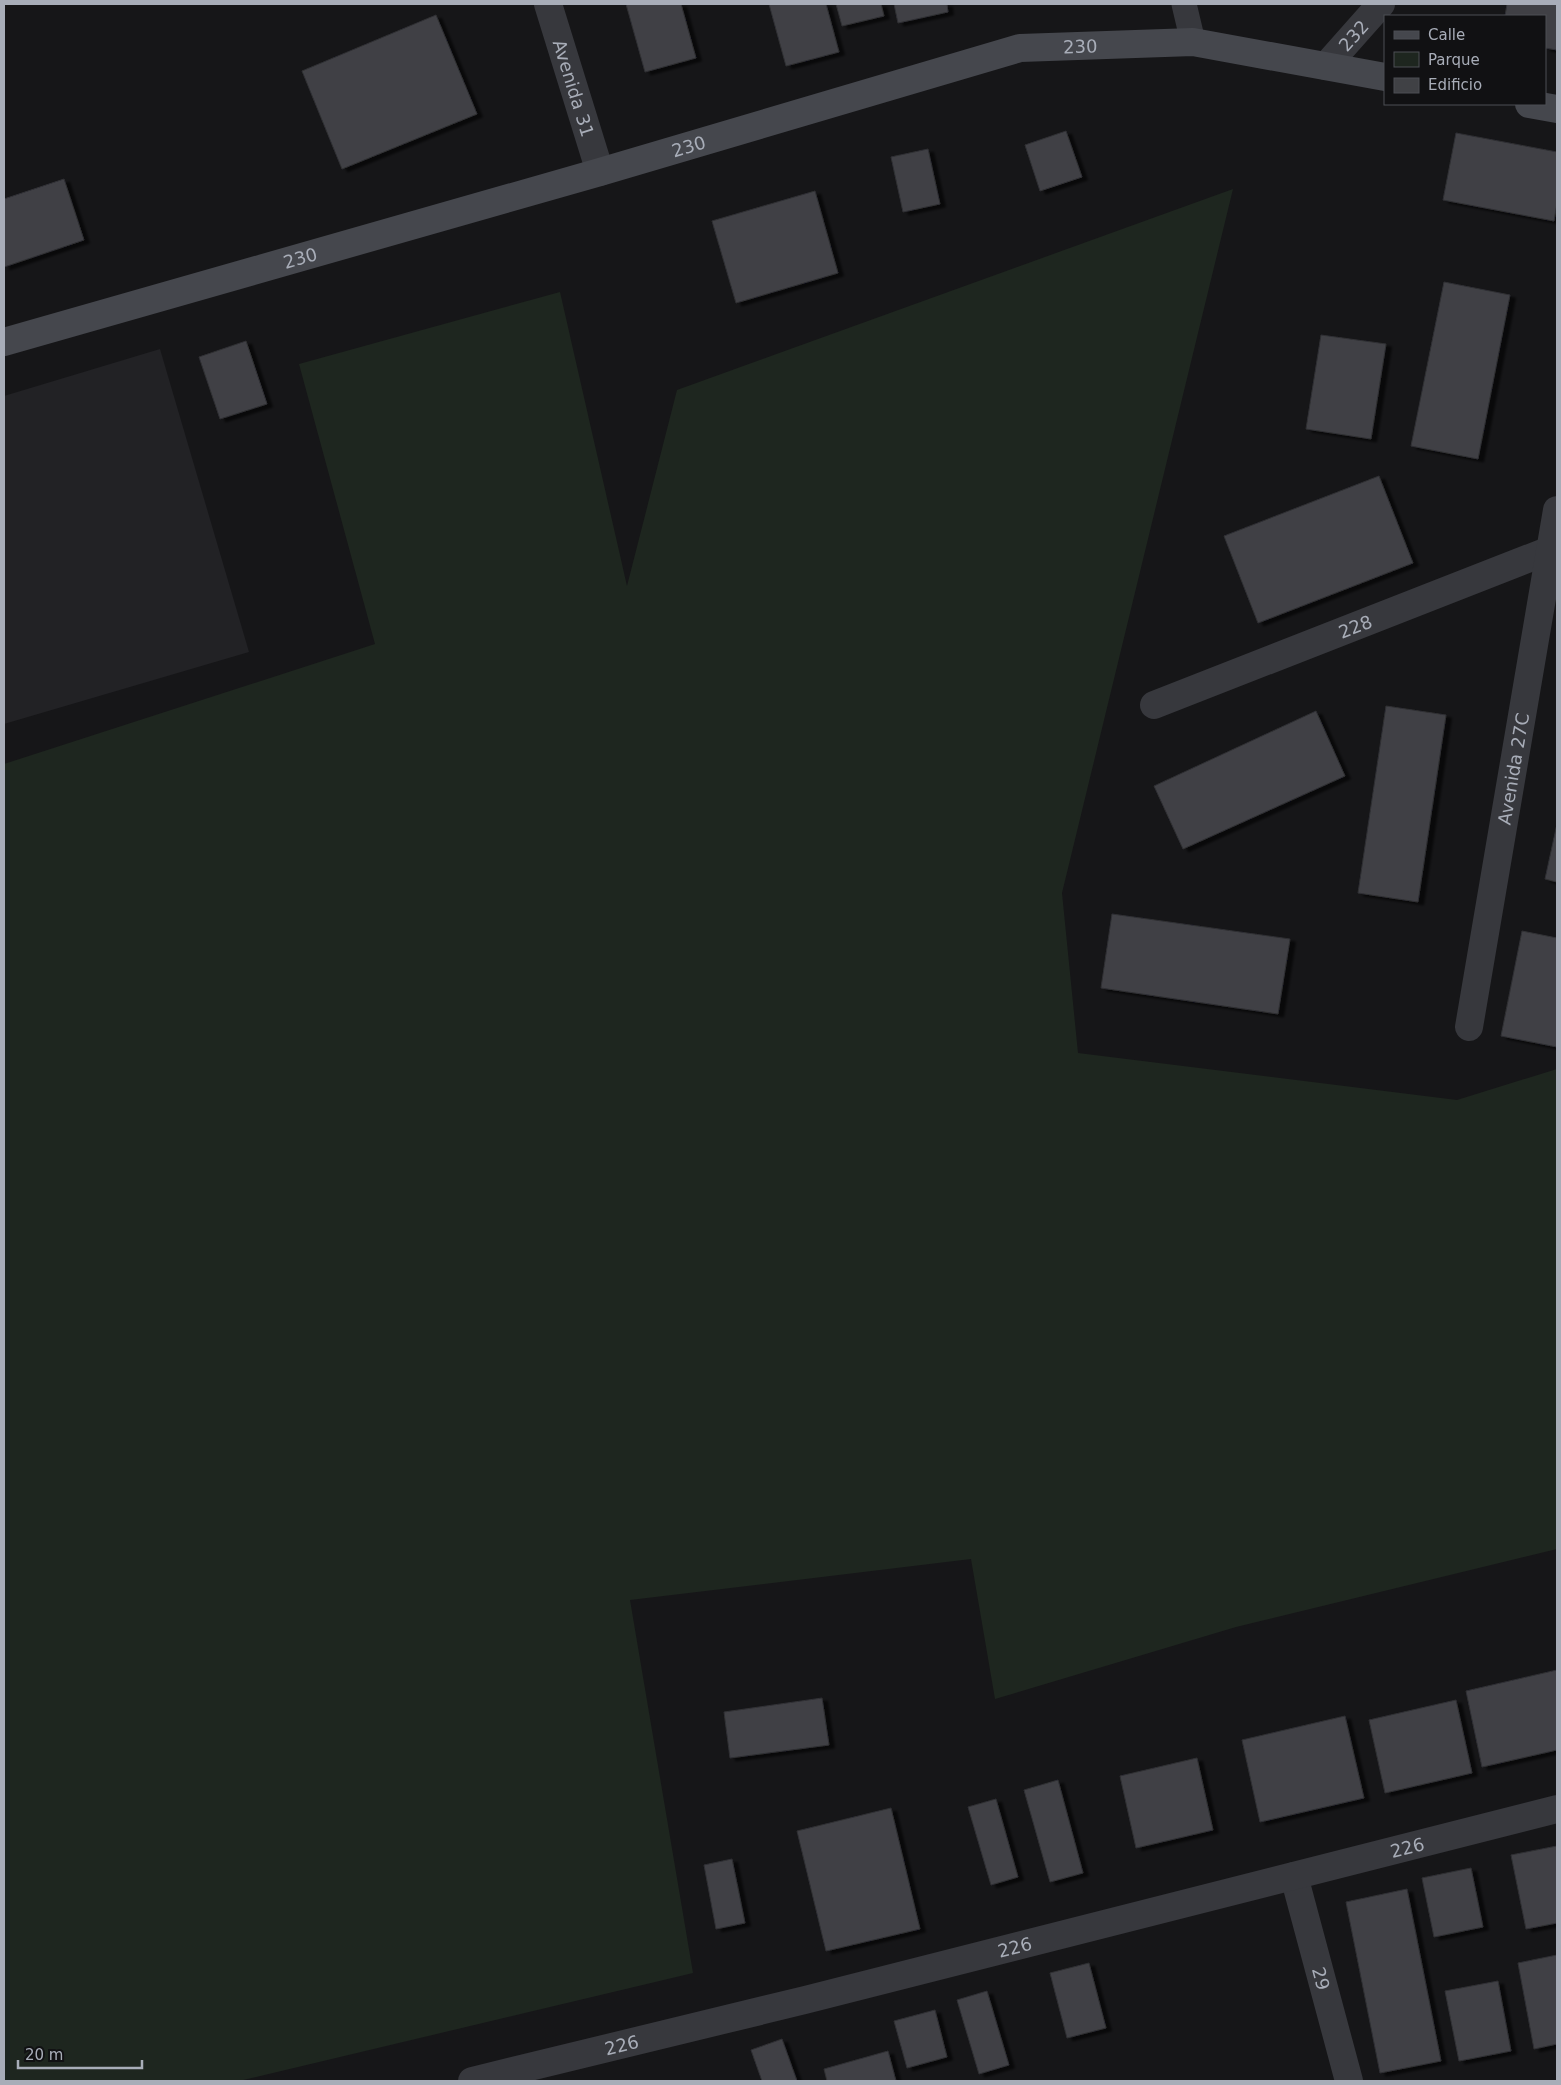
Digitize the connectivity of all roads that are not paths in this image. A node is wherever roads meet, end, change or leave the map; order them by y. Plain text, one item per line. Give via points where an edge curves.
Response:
1 (548, 4) edge
2 (1184, 4) edge
3 (1381, 4) edge
4 (1192, 42) junction
5 (1326, 66) junction
6 (1384, 77) edge
7 (1535, 105) edge
8 (1557, 109) edge
9 (600, 172) junction
10 (4, 342) edge
11 (1557, 510) edge
12 (1554, 550) edge
13 (1154, 705) dead end
14 (1469, 1027) dead end
15 (1557, 1809) edge
16 (1294, 1876) junction
17 (472, 2081) edge
18 (1349, 2081) edge

1 - 9 street, Avenida 31
2 - 4 lane
3 - 5 street, 232
4 - 5 street, 230
4 - 9 street, 230 via 1020,48
5 - 6 street, 230
7 - 8 street
9 - 10 street, 230
11 - 12 street, Avenida 27C
12 - 13 street, 228
12 - 14 street, Avenida 27C
15 - 16 street, 226
16 - 17 street, 226
16 - 18 street, 29

